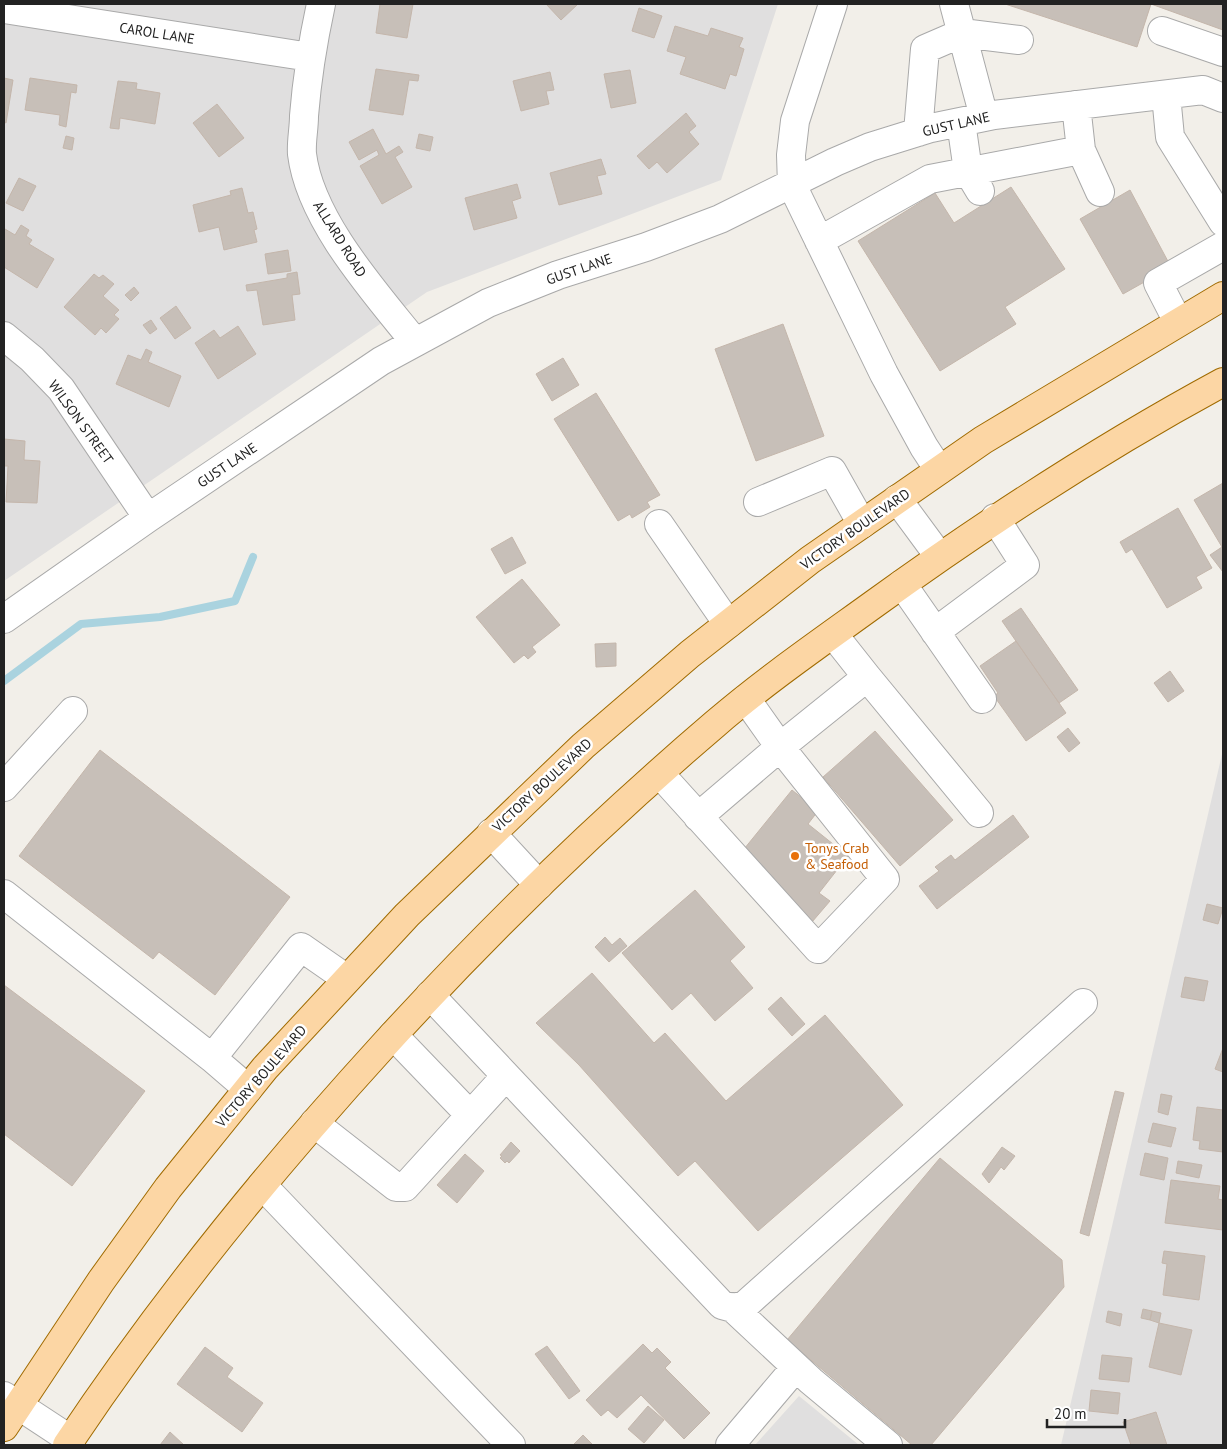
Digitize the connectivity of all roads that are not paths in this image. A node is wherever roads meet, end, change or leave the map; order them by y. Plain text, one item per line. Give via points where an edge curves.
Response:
1 (321, 4) edge
2 (833, 4) edge
3 (954, 4) edge
4 (4, 9) edge
5 (1162, 31) dead end
6 (962, 34) junction
7 (1019, 40) dead end
8 (1223, 52) edge
9 (310, 57) junction
10 (1222, 91) edge
11 (1166, 94) junction
12 (1076, 105) junction
13 (972, 120) junction
14 (918, 132) junction
15 (1081, 150) junction
16 (974, 181) junction
17 (792, 185) junction
18 (1100, 192) dead end
19 (1223, 222) edge
20 (819, 241) junction
21 (1223, 246) edge
22 (1223, 296) edge
23 (1178, 322) junction
24 (4, 336) edge
25 (414, 341) junction
26 (1223, 382) edge
27 (940, 470) junction
28 (897, 499) junction
29 (758, 502) dead end
30 (148, 518) junction
31 (995, 518) junction
32 (658, 524) dead end
33 (862, 524) junction
34 (940, 556) junction
35 (902, 584) junction
36 (4, 619) edge
37 (728, 624) junction
38 (935, 632) junction
39 (832, 634) junction
40 (867, 677) junction
41 (746, 699) junction
42 (982, 699) dead end
43 (73, 711) dead end
44 (780, 747) junction
45 (660, 774) junction
46 (4, 787) edge
47 (979, 813) dead end
48 (698, 817) junction
49 (491, 833) junction
50 (538, 885) junction
51 (4, 894) edge
52 (347, 979) junction
53 (430, 995) junction
54 (1083, 1003) dead end
55 (393, 1035) junction
56 (212, 1058) junction
57 (506, 1076) junction
58 (248, 1089) junction
59 (470, 1115) junction
60 (314, 1123) junction
61 (262, 1185) junction
62 (733, 1308) junction
63 (796, 1367) junction
64 (8, 1409) edge
65 (69, 1443) edge
66 (510, 1445) edge
67 (730, 1445) edge
68 (888, 1445) edge

1 - 9 street, ALLARD ROAD
2 - 17 street via 795,121
3 - 6 street
4 - 9 street, CAROL LANE
5 - 8 street
6 - 7 street
6 - 13 street
6 - 14 street via 925,49
9 - 25 street, ALLARD ROAD via 302,151 311,192 325,220 371,287
10 - 11 street, GUST LANE
11 - 12 street, GUST LANE
11 - 19 street via 1170,137
12 - 13 street, GUST LANE
12 - 15 street
13 - 14 street, GUST LANE
13 - 16 street
14 - 17 street, GUST LANE via 844,158
15 - 16 street
15 - 18 street
16 - 20 street via 930,179
17 - 20 street
17 - 25 street, GUST LANE via 720,219 646,247 558,274 497,299
20 - 27 street via 884,374 924,448
21 - 23 street via 1158,284
22 - 23 main road, VICTORY BOULEVARD
23 - 27 main road, VICTORY BOULEVARD via 983,440
24 - 30 street, WILSON STREET via 61,389
25 - 30 street, GUST LANE
26 - 31 main road via 1095,454
27 - 28 main road, VICTORY BOULEVARD
28 - 33 main road, VICTORY BOULEVARD
28 - 34 street
29 - 33 street via 832,471
30 - 36 street, GUST LANE
31 - 34 main road
31 - 38 street via 1025,565
32 - 37 street
33 - 37 main road, VICTORY BOULEVARD
34 - 35 main road
35 - 38 street
35 - 39 main road
37 - 49 main road, VICTORY BOULEVARD via 583,746
38 - 42 street
39 - 40 street
39 - 41 main road
40 - 44 street
40 - 47 street
41 - 44 street
41 - 45 main road
43 - 46 street
44 - 48 street
44 - 48 street via 885,879 818,949
45 - 48 street
45 - 50 main road
49 - 50 street
49 - 52 main road, VICTORY BOULEVARD via 407,914
50 - 53 main road
51 - 56 street
52 - 56 street via 301,946
52 - 58 main road, VICTORY BOULEVARD
53 - 55 main road
53 - 57 street
54 - 62 street via 745,1305
55 - 59 street
55 - 60 main road
56 - 58 street
57 - 59 street
57 - 62 street via 722,1305
58 - 64 main road, VICTORY BOULEVARD via 168,1188
59 - 60 street via 405,1187 396,1188
60 - 61 main road
61 - 65 main road via 183,1284
61 - 66 street
62 - 63 street
63 - 67 street
63 - 68 street
64 - 65 street

